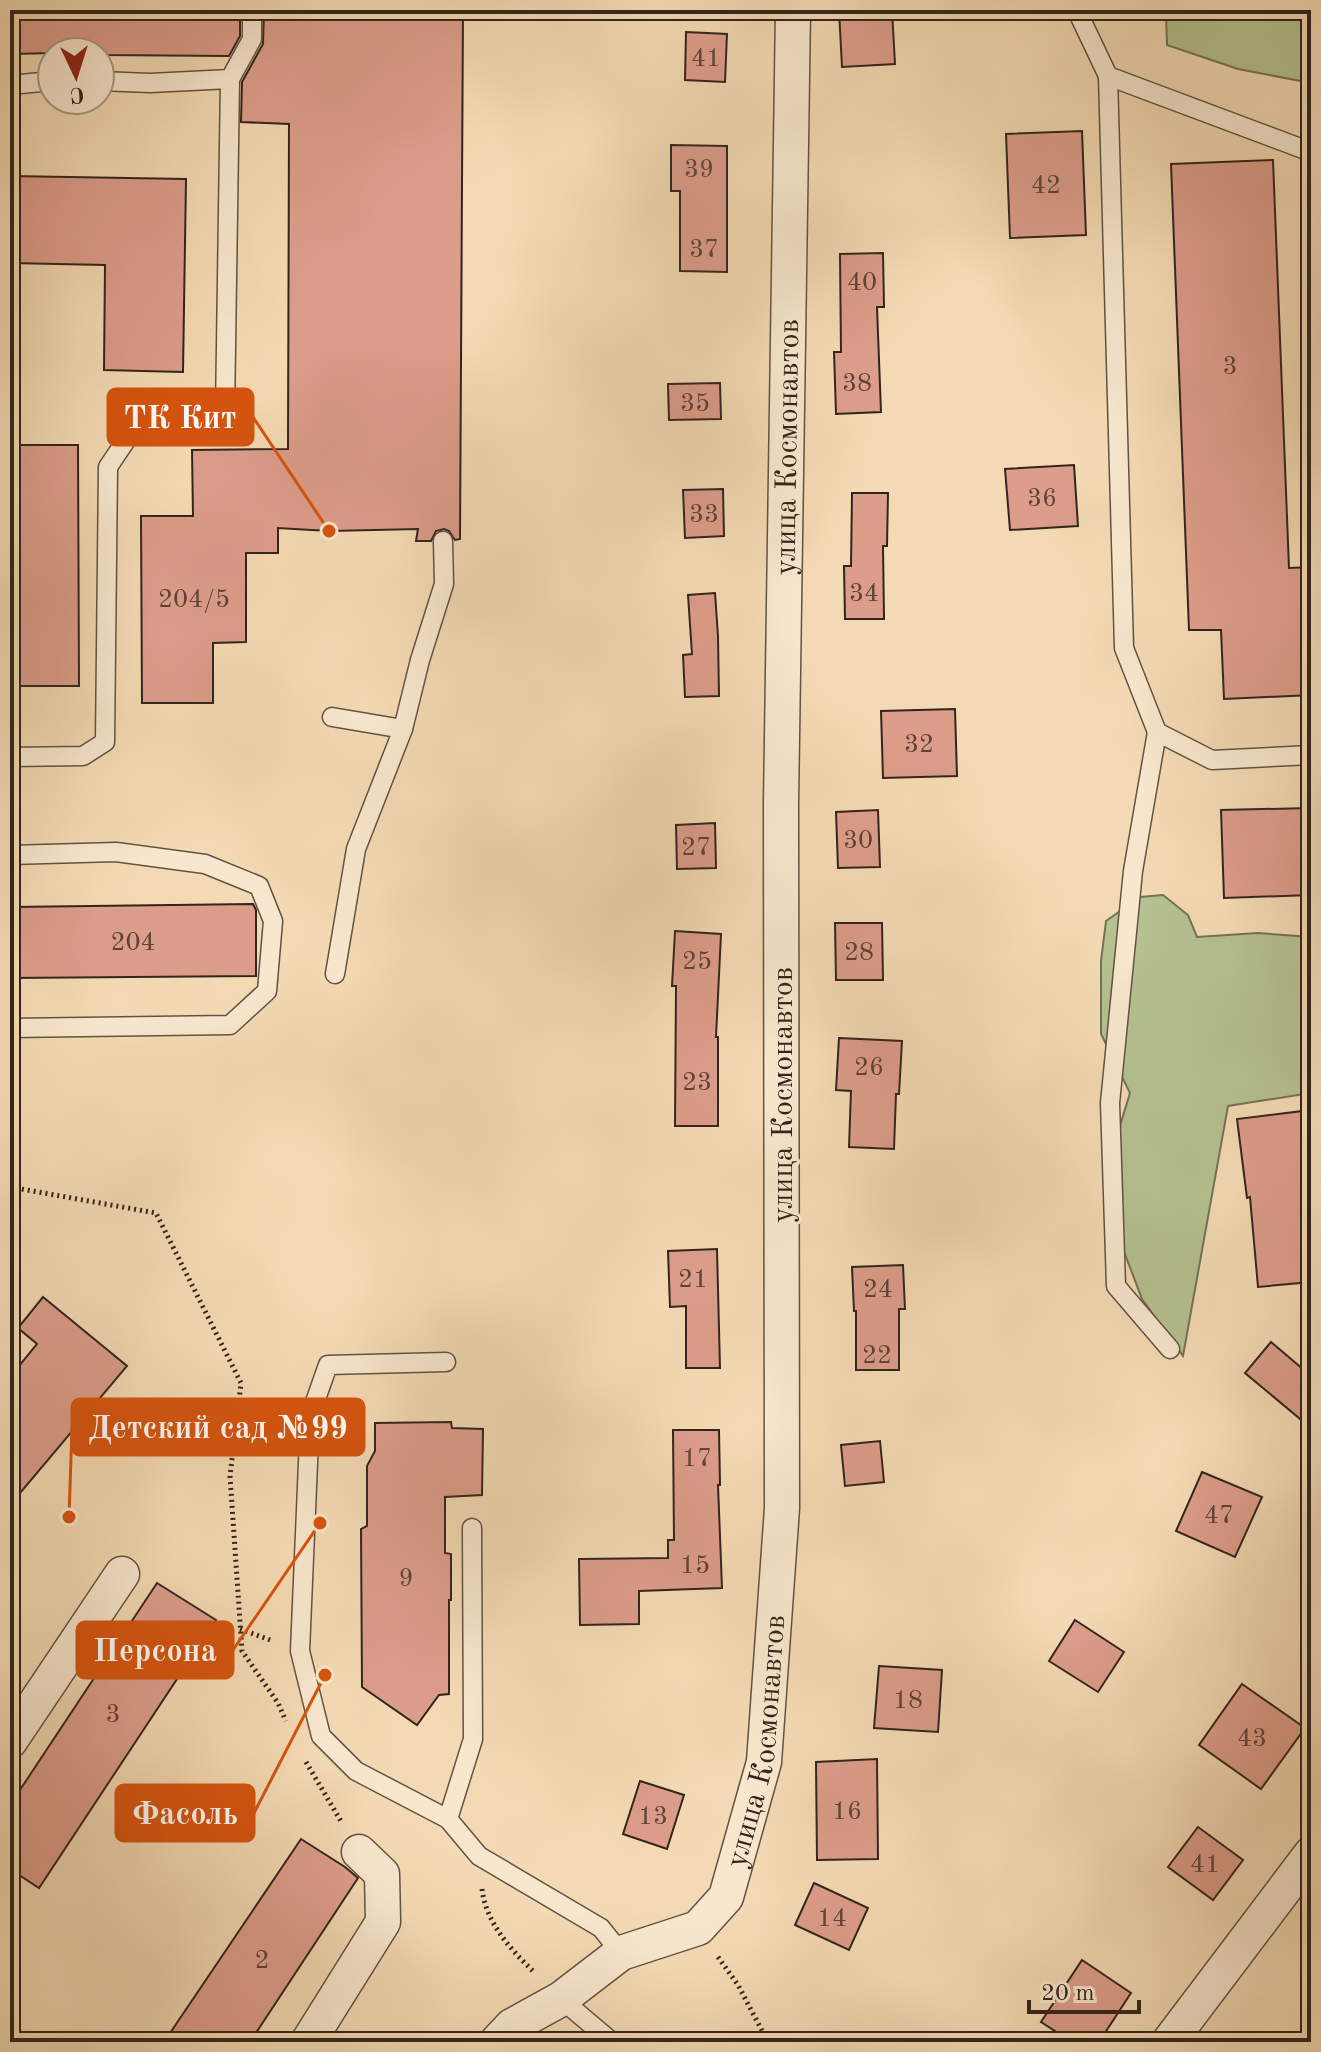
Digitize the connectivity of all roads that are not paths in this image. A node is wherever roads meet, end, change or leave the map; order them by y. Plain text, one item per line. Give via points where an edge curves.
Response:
1 (252, 10) edge
2 (793, 10) edge
3 (1079, 10) edge
4 (1108, 76) junction
5 (230, 79) junction
6 (116, 82) edge
7 (36, 83) edge
8 (10, 85) edge
9 (1311, 152) edge
10 (443, 541) dead end
11 (332, 717) dead end
12 (403, 729) junction
13 (1157, 732) junction
14 (1311, 755) edge
15 (10, 757) edge
16 (10, 855) edge
17 (335, 974) dead end
18 (10, 1028) edge
19 (1170, 1349) dead end
20 (446, 1362) dead end
21 (472, 1528) dead end
22 (122, 1574) dead end
23 (10, 1741) edge
24 (448, 1819) junction
25 (359, 1852) road end
26 (1311, 1854) edge
27 (621, 1953) junction
28 (561, 1999) junction
29 (308, 2042) edge
30 (497, 2042) edge
31 (612, 2042) edge
32 (1169, 2042) edge

1 - 5 lane via 252,39
2 - 27 street, улица Космонавтов via 781,803 782,1508 764,1762 726,1897 698,1928
3 - 4 lane
4 - 9 lane
4 - 13 lane via 1124,648
5 - 6 lane
5 - 15 lane via 225,413 143,415 108,467 105,742 83,756
7 - 8 lane
10 - 12 lane via 444,584
11 - 12 lane
12 - 17 lane via 356,849
13 - 14 lane via 1212,760
13 - 19 lane via 1133,871 1110,1103 1116,1286
16 - 18 lane via 116,852 205,864 259,886 273,921 267,991 230,1025
20 - 24 lane via 328,1365 310,1416 300,1651 321,1736 356,1771
21 - 24 lane via 473,1739
22 - 23 street
24 - 27 lane via 479,1856 601,1928
25 - 29 street via 382,1874 383,1922
26 - 32 street
27 - 28 street, улица Космонавтов
28 - 30 street, улица Космонавтов via 512,2026
28 - 31 lane

